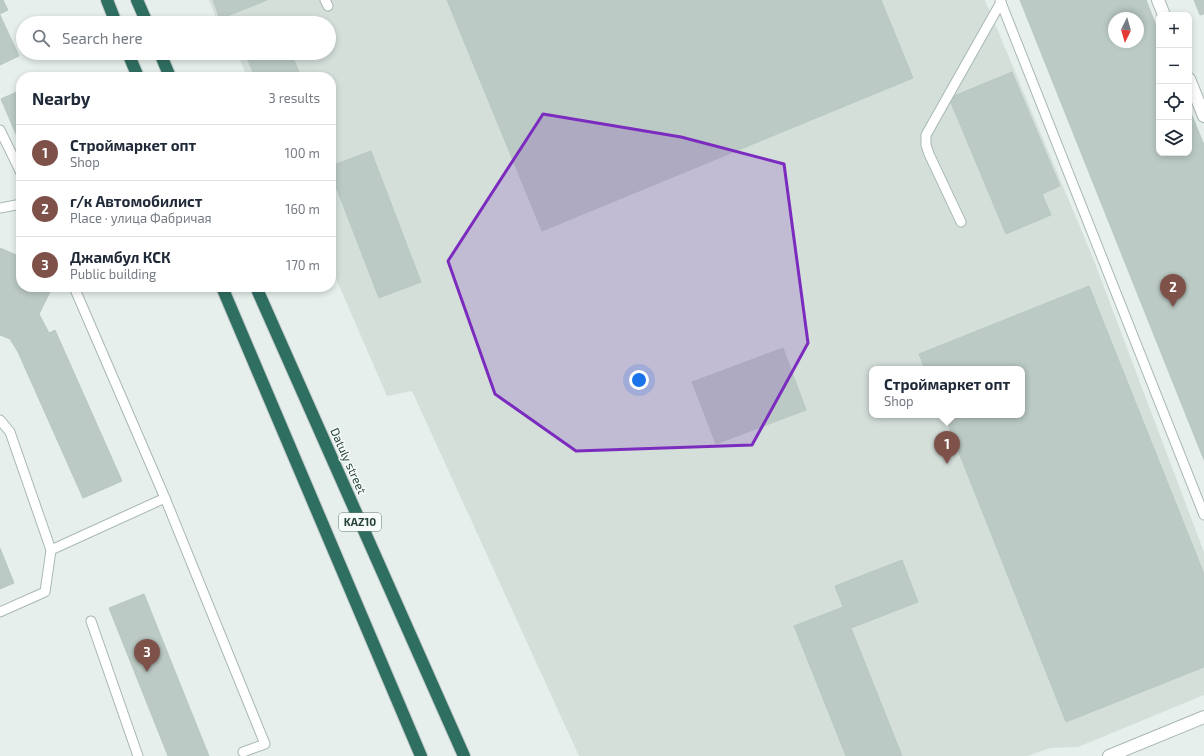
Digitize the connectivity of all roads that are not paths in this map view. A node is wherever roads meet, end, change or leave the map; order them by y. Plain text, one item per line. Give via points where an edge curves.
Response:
1 (107, 0) edge
2 (137, 0) edge
3 (1158, 0) edge
4 (1001, 1) edge
5 (1163, 12) edge
6 (113, 16) edge
7 (144, 16) edge
8 (131, 60) edge
9 (163, 60) edge
10 (136, 72) edge
11 (168, 72) edge
12 (1191, 84) edge
13 (1204, 116) edge
14 (0, 130) edge
15 (16, 163) edge
16 (16, 205) edge
17 (0, 208) edge
18 (961, 222) dead end
19 (76, 292) edge
20 (224, 292) edge
21 (258, 292) edge
22 (0, 420) edge
23 (165, 498) junction
24 (1204, 515) edge
25 (51, 550) junction
26 (0, 612) edge
27 (91, 621) dead end
28 (1204, 717) edge
29 (243, 752) dead end
30 (138, 756) edge
31 (421, 756) edge
32 (464, 756) edge
33 (1109, 756) edge

1 - 6 highway
2 - 7 highway
3 - 5 street
4 - 18 lane via 926,135 929,154
4 - 24 lane
8 - 10 highway
9 - 11 highway
12 - 13 street
14 - 15 lane
16 - 17 lane
19 - 23 lane
20 - 31 highway, KAZ10
21 - 32 highway, Datuly street / KAZ10
22 - 25 lane via 10,432
23 - 25 lane
23 - 29 lane via 265,744
25 - 26 lane via 45,592
27 - 30 lane
28 - 33 street

